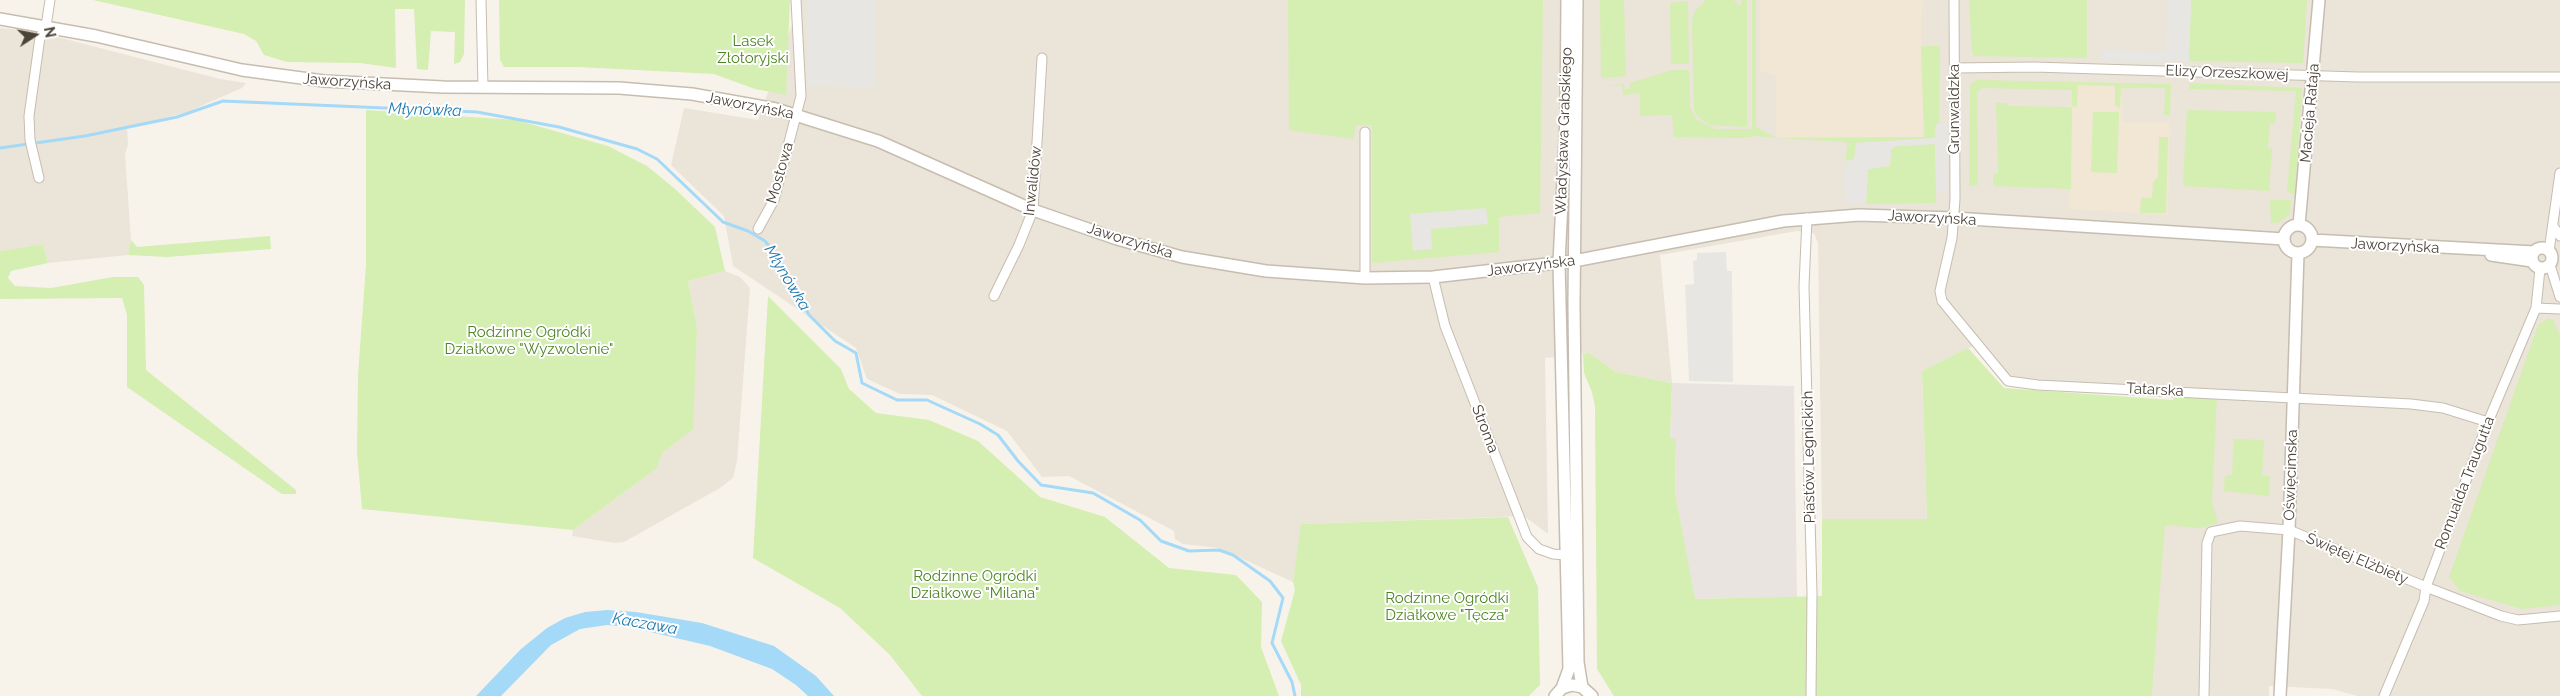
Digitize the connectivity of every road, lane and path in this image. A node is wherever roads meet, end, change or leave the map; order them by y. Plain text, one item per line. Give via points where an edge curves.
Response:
1 (50, 0) edge
2 (481, 0) edge
3 (796, 0) edge
4 (1567, 0) edge
5 (1577, 0) edge
6 (1954, 0) edge
7 (2318, 0) edge
8 (0, 19) edge
9 (46, 26) junction
10 (1042, 58) dead end
11 (1955, 68) junction
12 (2313, 75) junction
13 (2560, 78) edge
14 (483, 87) junction
15 (796, 114) junction
16 (1365, 132) dead end
17 (2560, 173) edge
18 (39, 178) dead end
19 (1033, 210) junction
20 (1807, 218) junction
21 (1954, 218) junction
22 (2299, 225) junction
23 (2553, 226) junction
24 (758, 229) dead end
25 (2560, 236) edge
26 (2284, 238) junction
27 (2312, 240) junction
28 (2298, 253) junction
29 (2547, 258) edge
30 (1574, 261) junction
31 (1559, 263) junction
32 (1433, 277) junction
33 (1365, 278) junction
34 (994, 296) dead end
35 (2560, 297) edge
36 (2536, 308) junction
37 (2560, 309) edge
38 (2294, 396) junction
39 (2488, 422) junction
40 (2289, 530) junction
41 (1567, 555) junction
42 (2426, 587) junction
43 (2560, 616) edge
44 (1582, 687) junction
45 (1558, 692) edge
46 (1592, 696) edge
47 (1811, 696) edge
48 (2204, 696) edge
49 (2280, 696) edge
50 (2384, 696) edge

1 - 9 street
2 - 14 street
3 - 15 street, Mostowa via 801,96
4 - 31 street, Władysława Grabskiego via 1566,120
5 - 30 street, Władysława Grabskiego
6 - 11 street, Grunwaldzka
7 - 12 street, Macieja Rataja
8 - 9 street, Jaworzyńska
9 - 14 street, Jaworzyńska via 280,76 372,85
9 - 18 street via 40,37 31,97 30,140
10 - 19 street, Inwalidów
11 - 12 street, Elizy Orzeszkowej via 2034,66
11 - 21 street, Grunwaldzka
12 - 13 street, Elizy Orzeszkowej
12 - 22 street, Macieja Rataja
14 - 15 street, Jaworzyńska via 573,86 664,92 723,99
15 - 19 street, Jaworzyńska via 878,142
15 - 24 street, Mostowa via 774,200
16 - 33 street
17 - 23 street, Romualda Traugutta
19 - 33 street, Jaworzyńska via 1182,257 1266,271
19 - 34 street, Inwalidów
20 - 21 street, Jaworzyńska via 1893,215
20 - 30 street, Jaworzyńska
20 - 47 street, Piastów Legnickich via 1804,286 1812,593
21 - 26 street, Jaworzyńska
21 - 38 street, Tatarska via 1950,253 1940,291 1942,301 2008,381
22 - 26 street via 2290,227
22 - 27 street via 2307,228
23 - 25 street
23 - 29 street, Romualda Traugutta
26 - 28 street via 2289,250
27 - 28 street via 2309,248
27 - 29 street, Jaworzyńska via 2477,250
28 - 38 street, Oświęcimska
29 - 35 street
29 - 36 street, Romualda Traugutta
30 - 31 street, Jaworzyńska
30 - 44 street, Władysława Grabskiego via 1578,662
31 - 32 street, Jaworzyńska
31 - 41 street, Władysława Grabskiego
32 - 33 street, Jaworzyńska
32 - 41 street, Stroma via 1445,326 1527,537 1539,549
36 - 37 street
36 - 39 street, Romualda Traugutta
38 - 39 street, Tatarska via 2443,408
38 - 40 street, Oświęcimska
39 - 42 street, Romualda Traugutta
40 - 42 street, Świętej Elżbiety
40 - 48 street, Świętej Elżbiety via 2240,526 2211,532 2207,543
40 - 49 street, Oświęcimska
41 - 45 street, Władysława Grabskiego via 1568,669
42 - 43 street, Świętej Elżbiety via 2518,620
42 - 50 street, Romualda Traugutta via 2424,601
44 - 45 street via 1572,685
44 - 46 street

